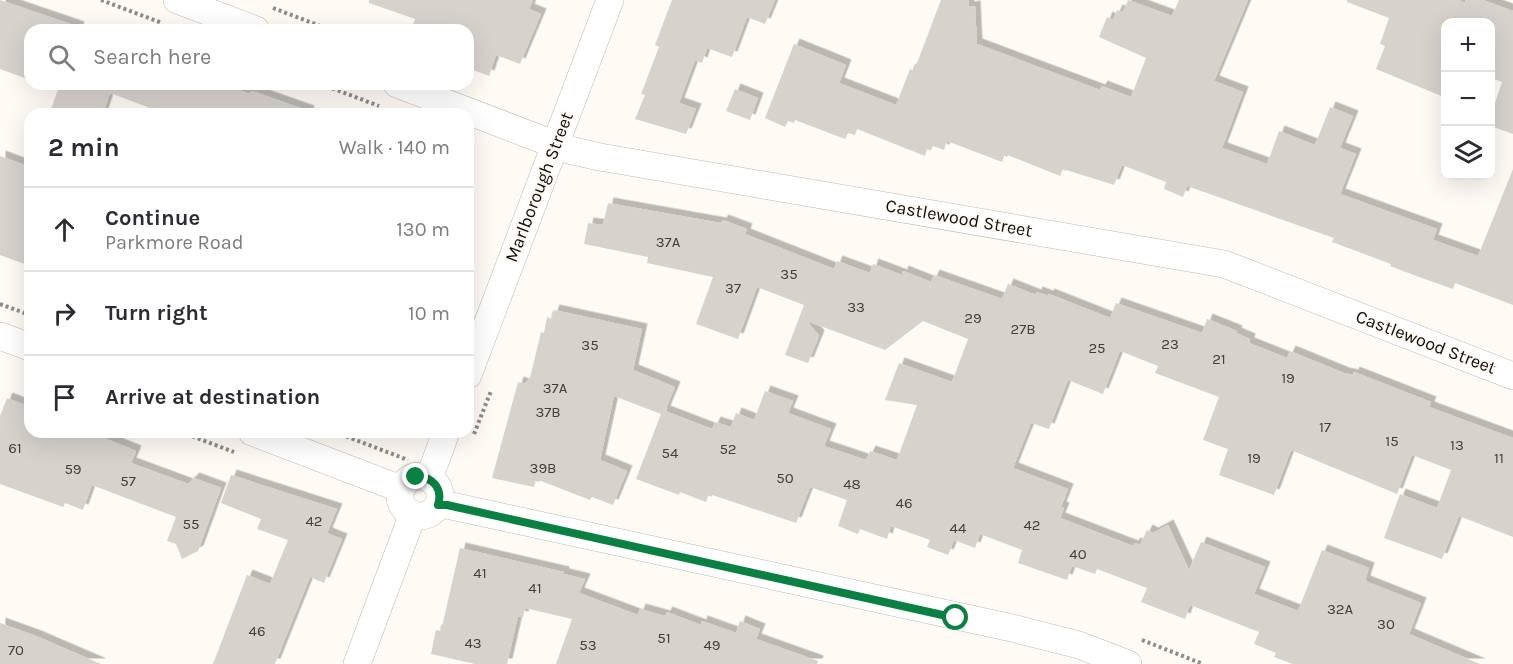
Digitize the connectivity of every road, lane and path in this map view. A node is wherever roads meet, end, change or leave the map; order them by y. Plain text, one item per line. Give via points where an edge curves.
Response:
1 (101, 0) edge
2 (177, 0) edge
3 (609, 0) edge
4 (263, 4) dead end
5 (165, 24) edge
6 (240, 24) edge
7 (315, 24) edge
8 (337, 90) edge
9 (414, 90) edge
10 (385, 108) edge
11 (461, 108) edge
12 (474, 113) edge
13 (555, 144) junction
14 (0, 304) edge
15 (24, 313) edge
16 (0, 336) edge
17 (24, 345) edge
18 (474, 359) edge
19 (1513, 376) edge
20 (495, 380) dead end
21 (474, 436) dead end
22 (268, 438) edge
23 (349, 438) edge
24 (444, 438) edge
25 (431, 474) junction
26 (401, 489) junction
27 (425, 510) junction
28 (1131, 636) dead end
29 (357, 664) edge
30 (1128, 664) edge
31 (1203, 664) edge

1 - 5 path
2 - 6 street
3 - 13 street, Marlborough Street
4 - 7 path
8 - 10 path
9 - 11 street, Castlewood Street
12 - 13 street, Castlewood Street
13 - 18 street, Marlborough Street
13 - 19 street, Castlewood Street via 600,158 1224,264
14 - 15 path
16 - 17 street
20 - 21 path
22 - 26 street
23 - 25 path
24 - 25 street
25 - 26 street via 410,479
25 - 27 street via 440,493
26 - 27 street via 403,507
27 - 29 street
27 - 30 street via 459,507 1012,628 1079,645
28 - 31 path

